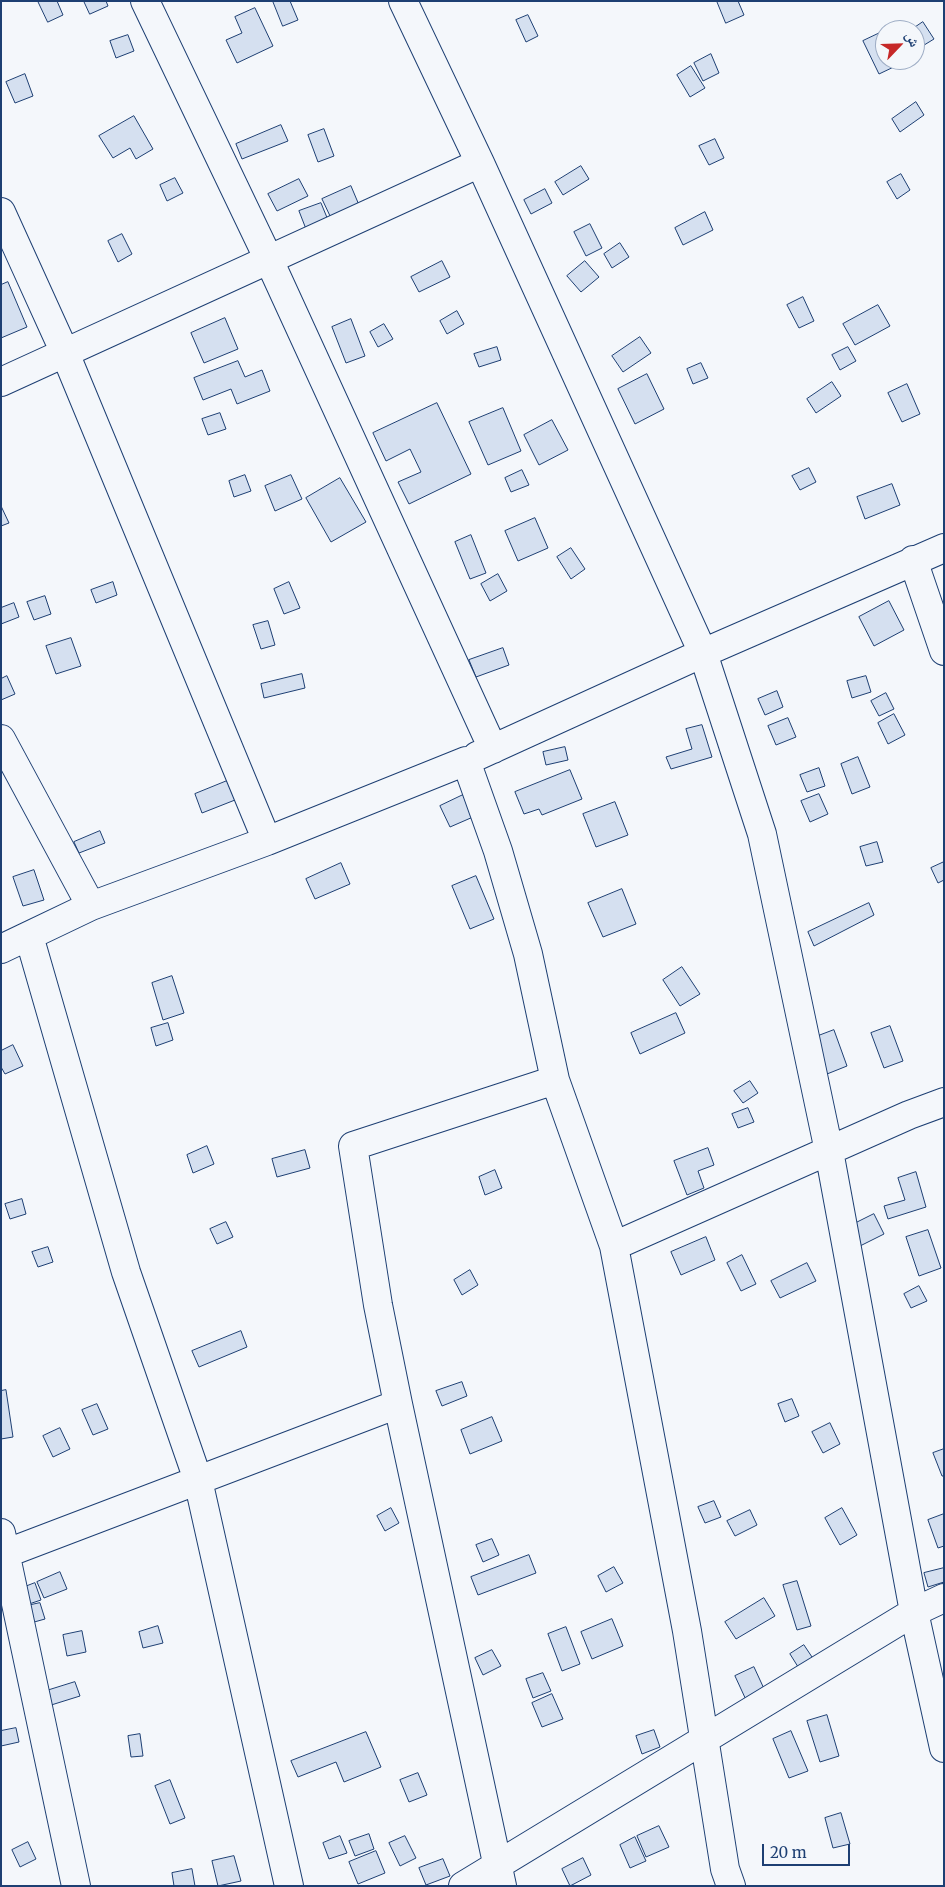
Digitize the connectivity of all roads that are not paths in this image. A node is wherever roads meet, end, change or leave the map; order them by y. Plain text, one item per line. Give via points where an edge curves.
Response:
1 (145, 1) edge
2 (403, 1) edge
3 (480, 163) junction
4 (1, 212) edge
5 (269, 260) junction
6 (65, 353) junction
7 (1, 382) edge
8 (944, 548) edge
9 (913, 560) junction
10 (944, 651) edge
11 (704, 653) junction
12 (1, 739) edge
13 (493, 749) junction
14 (466, 761) junction
15 (267, 842) junction
16 (91, 906) junction
17 (30, 936) junction
18 (1, 949) edge
19 (555, 1080) junction
20 (944, 1102) edge
21 (829, 1151) junction
22 (614, 1246) junction
23 (398, 1404) junction
24 (198, 1480) junction
25 (4, 1543) edge
26 (944, 1598) edge
27 (914, 1612) junction
28 (10, 1616) edge
29 (703, 1740) junction
30 (944, 1748) edge
31 (500, 1875) edge
32 (76, 1886) edge
33 (289, 1886) edge
34 (463, 1886) edge
35 (731, 1886) edge

1 - 5 street
2 - 3 street
3 - 5 street
3 - 11 street
4 - 6 street
5 - 6 street
5 - 13 street
6 - 7 street
6 - 15 street
8 - 9 street
9 - 10 street
9 - 11 street
11 - 13 street
11 - 21 street via 762,834
12 - 16 street
13 - 14 street
14 - 15 street
14 - 19 street via 498,850 528,954
15 - 16 street
16 - 17 street
17 - 18 street
17 - 24 street via 126,1272
19 - 22 street
19 - 23 street via 353,1146 378,1305
20 - 21 street
21 - 22 street
21 - 27 street
22 - 29 street via 687,1631
23 - 24 street
23 - 31 street
24 - 25 street
24 - 33 street
25 - 28 street
26 - 27 street
27 - 29 street
27 - 30 street
28 - 32 street
29 - 31 street
29 - 35 street via 725,1869
31 - 34 street

